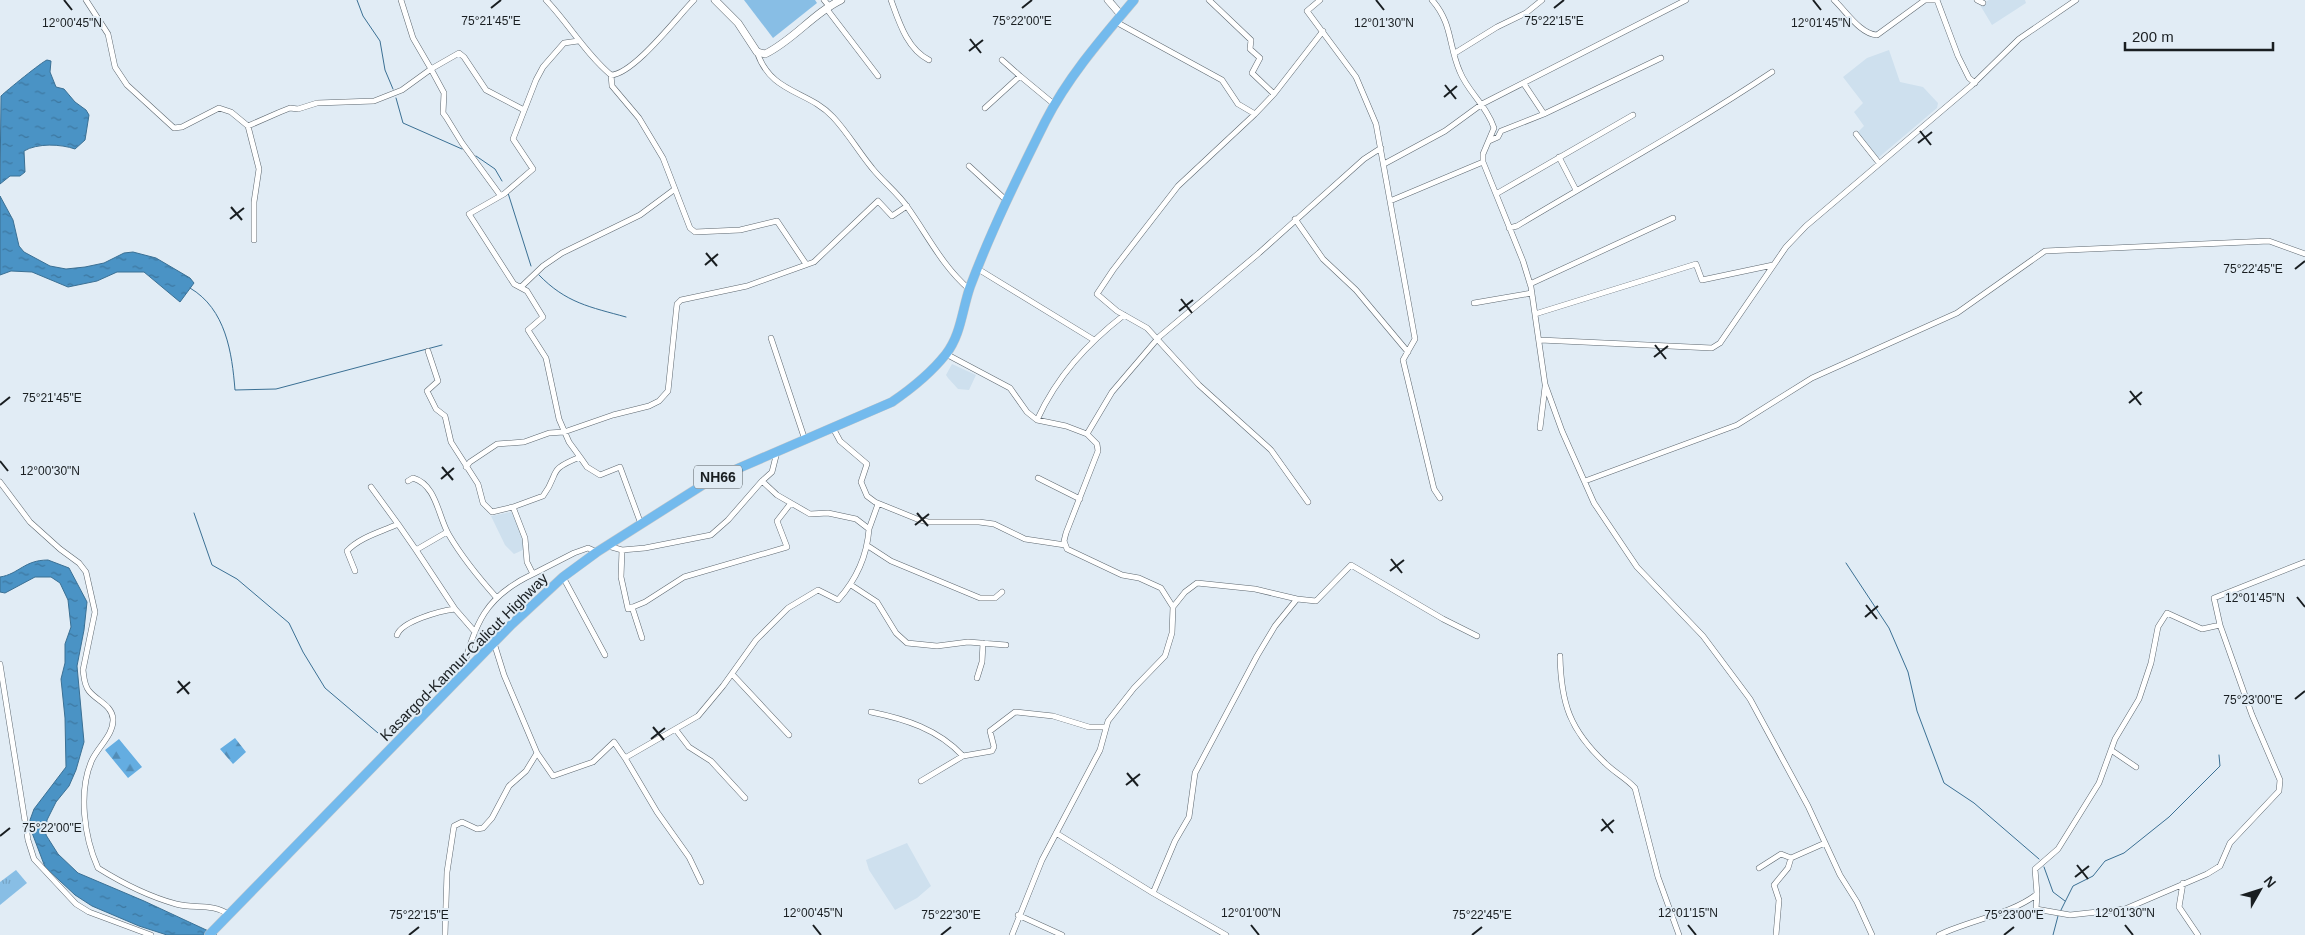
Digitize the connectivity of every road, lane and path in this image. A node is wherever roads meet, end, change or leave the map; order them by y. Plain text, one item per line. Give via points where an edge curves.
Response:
1 (86, 0) edge
2 (401, 0) edge
3 (546, 0) edge
4 (694, 0) edge
5 (715, 0) edge
6 (841, 0) edge
7 (891, 0) edge
8 (1108, 0) edge
9 (1134, 0) edge
10 (1209, 0) edge
11 (1320, 0) edge
12 (1432, 0) edge
13 (1542, 0) edge
14 (1686, 0) edge
15 (1834, 0) edge
16 (1937, 0) edge
17 (1977, 0) edge
18 (2076, 0) edge
19 (1983, 3) dead end
20 (826, 5) edge
21 (1119, 19) junction
22 (1323, 31) junction
23 (578, 41) junction
24 (758, 52) junction
25 (1454, 54) junction
26 (1661, 58) dead end
27 (929, 60) dead end
28 (1002, 60) dead end
29 (431, 69) junction
30 (1772, 72) dead end
31 (611, 75) junction
32 (878, 76) dead end
33 (1020, 76) junction
34 (1975, 83) junction
35 (1524, 84) junction
36 (1274, 94) junction
37 (1482, 104) junction
38 (1055, 105) junction
39 (985, 108) dead end
40 (524, 110) junction
41 (1255, 114) junction
42 (1544, 114) junction
43 (1634, 115) dead end
44 (248, 126) junction
45 (1856, 134) dead end
46 (1489, 141) junction
47 (1381, 148) junction
48 (1559, 157) junction
49 (1483, 162) junction
50 (1879, 163) junction
51 (1384, 164) junction
52 (969, 166) dead end
53 (675, 189) junction
54 (1576, 190) junction
55 (1496, 194) junction
56 (500, 195) junction
57 (1006, 201) junction
58 (1390, 201) junction
59 (907, 206) junction
60 (1673, 218) dead end
61 (1295, 219) junction
62 (1509, 228) junction
63 (254, 240) dead end
64 (2305, 254) edge
65 (806, 264) junction
66 (1773, 266) junction
67 (978, 269) junction
68 (1530, 284) junction
69 (521, 288) junction
70 (969, 289) junction
71 (1532, 293) junction
72 (1474, 303) dead end
73 (1535, 314) junction
74 (1124, 315) junction
75 (772, 338) dead end
76 (1158, 339) junction
77 (1094, 340) junction
78 (1540, 340) junction
79 (428, 350) dead end
80 (1408, 352) junction
81 (946, 354) junction
82 (1545, 384) junction
83 (1037, 420) junction
84 (832, 428) junction
85 (1540, 428) dead end
86 (564, 432) junction
87 (1086, 434) junction
88 (805, 440) junction
89 (777, 452) junction
90 (580, 457) junction
91 (466, 467) junction
92 (1038, 478) dead end
93 (408, 481) dead end
94 (762, 481) junction
95 (1585, 481) junction
96 (0, 482) edge
97 (371, 487) dead end
98 (1440, 498) dead end
99 (1080, 499) junction
100 (1308, 502) dead end
101 (790, 503) junction
102 (878, 504) junction
103 (512, 507) junction
104 (398, 524) junction
105 (641, 524) junction
106 (869, 529) junction
107 (447, 532) junction
108 (607, 545) junction
109 (1065, 545) junction
110 (868, 546) junction
111 (416, 550) junction
112 (622, 550) junction
113 (596, 552) junction
114 (2305, 562) edge
115 (355, 571) dead end
116 (533, 574) junction
117 (563, 577) junction
118 (851, 585) junction
119 (1002, 592) dead end
120 (496, 597) junction
121 (1297, 599) junction
122 (632, 607) junction
123 (1173, 607) junction
124 (455, 609) junction
125 (2220, 625) junction
126 (475, 632) junction
127 (397, 636) dead end
128 (1477, 636) dead end
129 (642, 638) dead end
130 (494, 643) junction
131 (983, 643) junction
132 (1006, 645) dead end
133 (606, 655) dead end
134 (1560, 656) dead end
135 (0, 664) edge
136 (732, 674) junction
137 (461, 678) junction
138 (977, 678) dead end
139 (871, 712) dead end
140 (1106, 727) junction
141 (676, 730) junction
142 (789, 735) dead end
143 (2111, 750) junction
144 (992, 751) junction
145 (537, 753) junction
146 (962, 756) junction
147 (996, 757) dead end
148 (625, 758) junction
149 (2136, 766) dead end
150 (921, 781) dead end
151 (745, 798) dead end
152 (1056, 833) junction
153 (1825, 843) junction
154 (1791, 858) junction
155 (1759, 868) dead end
156 (701, 882) dead end
157 (2183, 883) junction
158 (1152, 893) junction
159 (2037, 894) junction
160 (1018, 915) junction
161 (226, 916) junction
162 (151, 935) edge
163 (209, 935) edge
164 (445, 935) edge
165 (1012, 935) edge
166 (1062, 935) edge
167 (1226, 935) edge
168 (1680, 935) edge
169 (1776, 935) edge
170 (1872, 935) edge
171 (1939, 935) edge
172 (2198, 935) edge

1 - 44 street via 108,34 115,67 127,85 174,128 218,108 231,112
2 - 29 street via 413,38
3 - 23 street
4 - 31 street via 641,56 618,75
5 - 24 main road via 738,23
6 - 20 main road
7 - 27 street via 903,31 920,56
8 - 21 main road
9 - 21 highway, Kasargod-Kannur-Calicut Highway / NH66
10 - 36 street via 1251,40 1250,49 1260,58 1252,73
11 - 22 street via 1307,11
12 - 25 street via 1443,14
13 - 25 street via 1526,13
14 - 35 street
15 - 16 street via 1864,30 1877,35 1926,0
16 - 34 street via 1969,78
17 - 19 street
18 - 34 street via 2019,39
20 - 24 main road via 803,29 774,50 765,54
20 - 32 street
21 - 38 highway, Kasargod-Kannur-Calicut Highway / NH66 via 1069,80
21 - 41 street via 1222,80 1238,104
22 - 36 street
22 - 47 street via 1356,78 1376,124
23 - 31 street
23 - 40 street via 564,43 543,67
24 - 59 street via 760,61 785,89 828,112 849,134 872,169
25 - 37 street via 1460,72
26 - 42 street
28 - 33 street
29 - 40 street via 459,53 486,90
29 - 44 street via 402,90 374,102 317,103 290,108
29 - 56 street via 444,93 443,112 446,118
30 - 54 street via 1718,108
31 - 53 street via 612,86 639,118 659,151
33 - 38 street
33 - 39 street
34 - 50 street
35 - 37 street
35 - 42 street
36 - 41 street
37 - 46 street via 1494,128
37 - 51 street via 1445,131
38 - 57 highway, Kasargod-Kannur-Calicut Highway / NH66
40 - 56 street via 513,139 532,170
41 - 74 street via 1178,186 1099,289 1097,294
42 - 46 street via 1501,131 1498,137
43 - 48 street
44 - 63 street via 259,169 254,202
45 - 50 street
46 - 49 street
47 - 51 street
47 - 61 street
48 - 54 street
48 - 55 street
49 - 55 street
49 - 58 street
50 - 66 street via 1806,226
51 - 58 street
52 - 57 street
53 - 65 street via 684,218 695,232 740,230 777,221
53 - 69 street via 640,215 562,253
54 - 62 street
55 - 62 street
56 - 69 street via 469,214 514,284
57 - 67 highway, Kasargod-Kannur-Calicut Highway / NH66
58 - 80 street via 1415,339
59 - 65 street via 892,216 878,201 814,262
59 - 70 street via 954,276
60 - 68 street
61 - 76 street via 1259,254
61 - 80 street via 1323,258 1356,290
62 - 68 street
64 - 95 street via 2269,241 2046,251 1957,313 1812,378 1737,425
65 - 86 street via 747,286 681,300 677,304 668,391 664,396 649,406
66 - 73 street via 1702,280 1696,264
66 - 78 street via 1720,343 1712,348
67 - 70 highway, Kasargod-Kannur-Calicut Highway / NH66
67 - 77 street
68 - 71 street
69 - 86 street via 543,318 528,330 546,358
70 - 81 highway, Kasargod-Kannur-Calicut Highway / NH66 via 960,325
71 - 72 street
71 - 73 street
73 - 78 street
74 - 76 street via 1147,328
74 - 77 street
75 - 88 street
76 - 87 street via 1112,392
76 - 100 street via 1199,385 1271,450
77 - 83 street via 1058,380
78 - 82 street
79 - 91 street via 438,381 427,391 436,409 445,416 451,442
80 - 98 street via 1403,360 1434,489
81 - 83 street via 1010,388
81 - 84 highway, Kasargod-Kannur-Calicut Highway / NH66 via 899,397
82 - 85 street
82 - 95 street via 1562,432
83 - 87 street
84 - 88 highway, Kasargod-Kannur-Calicut Highway / NH66
84 - 102 street via 840,440 867,464 862,488 866,496
86 - 90 street
86 - 91 street via 549,433 524,442 497,444
87 - 99 street via 1097,444 1098,451
88 - 89 highway, Kasargod-Kannur-Calicut Highway / NH66
89 - 94 street via 772,472
89 - 105 highway, Kasargod-Kannur-Calicut Highway / NH66 via 710,481
90 - 103 street via 568,461 554,472 543,496
90 - 105 street via 587,467 600,475 620,467
91 - 103 street via 478,484 482,503 487,509 492,512
92 - 99 street
93 - 107 street via 413,478 420,480 437,502
94 - 101 street
94 - 112 street via 711,535
95 - 153 street via 1594,503 1637,567 1703,636 1750,699
96 - 161 street via 30,522 79,563 90,582 95,612 84,679 89,691 112,712 113,722 91,761 84,789 86,823 98,868 132,888 177,905 220,908
97 - 104 street
99 - 109 street via 1066,533
101 - 106 street via 810,514 828,513 856,519
101 - 122 street via 777,521 787,547 684,577
102 - 106 street
102 - 109 street via 922,520 994,524 1024,540
103 - 116 street via 525,538
104 - 111 street
104 - 115 street via 356,543 347,551
105 - 108 highway, Kasargod-Kannur-Calicut Highway / NH66
106 - 110 street
107 - 111 street
107 - 120 street
108 - 112 street
108 - 113 highway, Kasargod-Kannur-Calicut Highway / NH66
109 - 123 street via 1067,549 1122,575 1154,583
110 - 118 street
110 - 119 street via 891,561 980,598 995,598
111 - 124 street
112 - 122 street via 621,577 626,603 628,608
113 - 116 street via 588,548
113 - 117 highway, Kasargod-Kannur-Calicut Highway / NH66
114 - 125 street via 2214,598
116 - 120 street
117 - 130 highway, Kasargod-Kannur-Calicut Highway / NH66
117 - 133 street
118 - 131 street via 877,602 896,633 907,643 937,646
118 - 136 street via 838,600 818,590 788,608 756,640
120 - 126 street
121 - 123 street via 1255,589 1197,583
121 - 128 street via 1316,601 1351,566
121 - 158 street via 1257,656 1195,773 1189,818
122 - 129 street
123 - 140 street via 1172,633 1165,656 1134,688
124 - 126 street
124 - 127 street via 409,623 399,630
125 - 143 street via 2202,629 2167,613 2158,627 2139,699
125 - 157 street via 2281,787 2230,843 2220,866
126 - 137 street
130 - 137 highway, Kasargod-Kannur-Calicut Highway / NH66
130 - 145 street
131 - 132 street
131 - 138 street
134 - 168 street via 1561,693 1572,726 1607,765 1635,788 1658,877
135 - 162 street via 28,840 34,859 76,904
136 - 141 street via 698,716
136 - 142 street
137 - 161 highway, Kasargod-Kannur-Calicut Highway / NH66
139 - 146 street via 916,723 940,737
140 - 144 street via 1089,727 1053,716 1015,712 990,731
140 - 152 street via 1100,750
141 - 148 street
141 - 151 street via 689,747 711,761
143 - 149 street
143 - 159 street via 2099,783 2058,849 2035,868
144 - 146 street
144 - 147 street
145 - 148 street via 553,776 593,762 614,742
145 - 164 street via 526,772 509,786 483,828 477,829 462,822 454,826 447,872
146 - 150 street
148 - 156 street
152 - 158 street
152 - 160 street
153 - 154 street
153 - 170 street
154 - 155 street via 1781,854
154 - 169 street via 1788,868 1774,885 1779,900
157 - 159 street via 2125,910 2070,915 2036,909
157 - 172 street via 2179,907
158 - 167 street
159 - 171 street via 2023,906 1980,918
160 - 165 street
160 - 166 street
161 - 163 highway, Kasargod-Kannur-Calicut Highway / NH66

